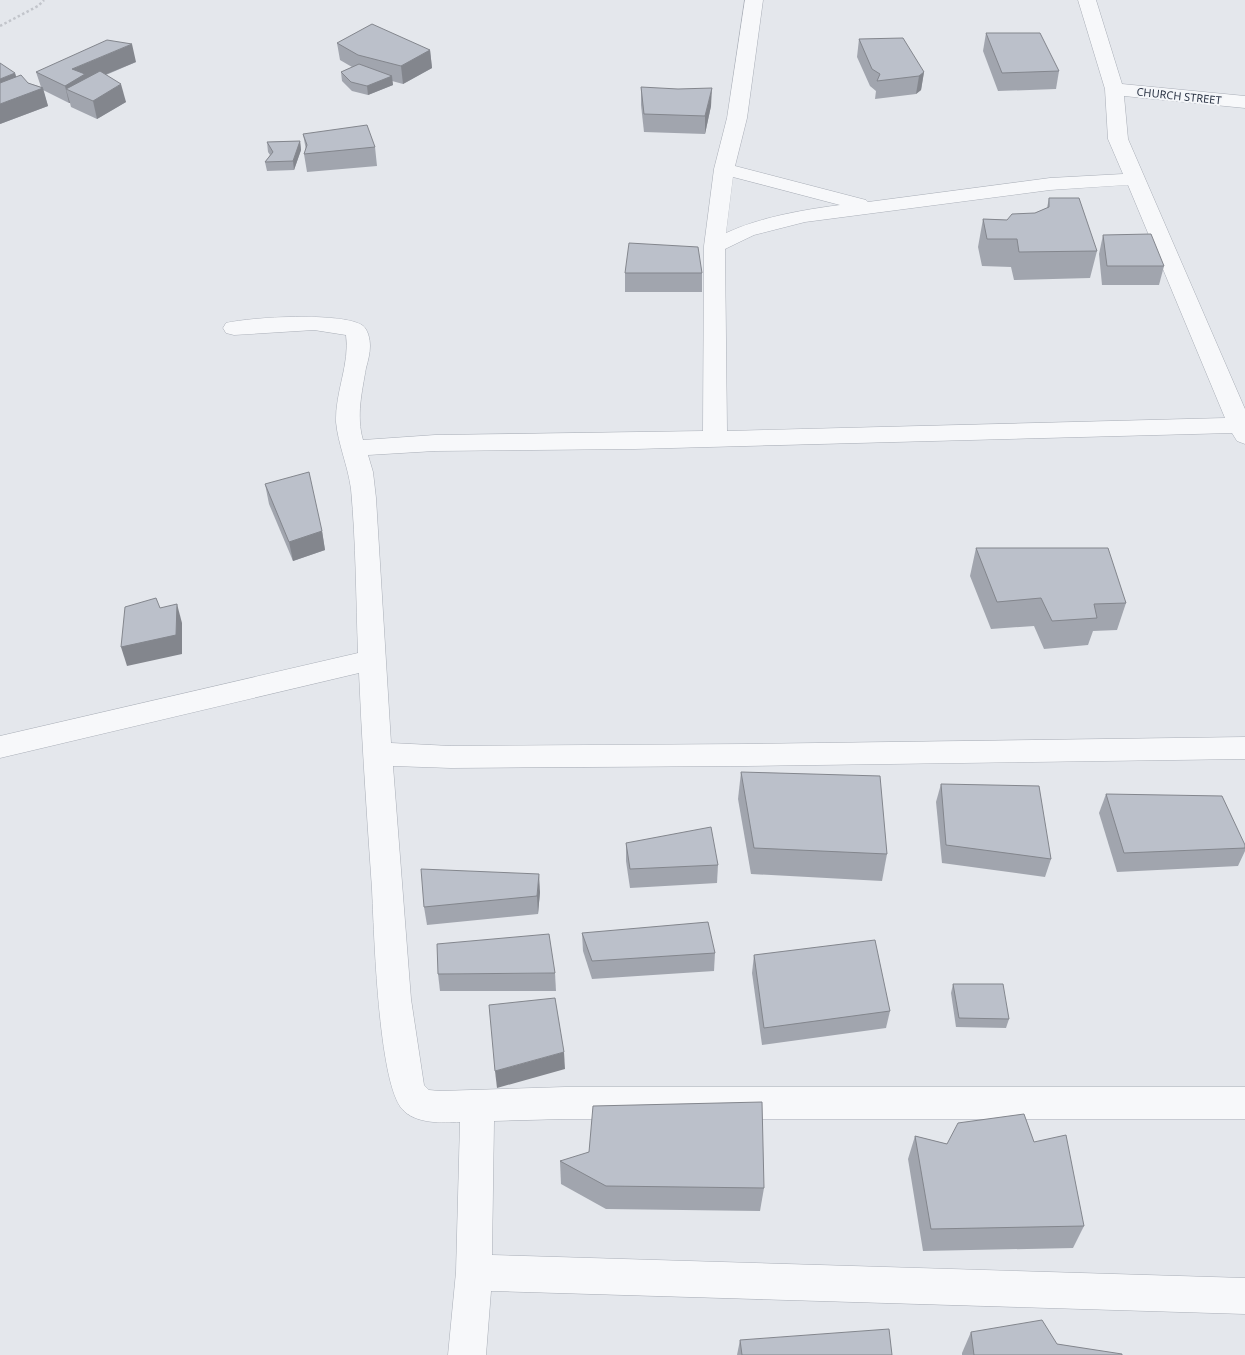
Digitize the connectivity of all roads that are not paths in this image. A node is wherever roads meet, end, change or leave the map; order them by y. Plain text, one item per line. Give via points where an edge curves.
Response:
1 (754, 0) edge
2 (1087, 0) edge
3 (1114, 89) junction
4 (1245, 102) edge
5 (724, 168) junction
6 (1135, 180) junction
7 (870, 206) junction
8 (714, 246) junction
9 (234, 328) dead end
10 (1243, 430) edge
11 (715, 438) junction
12 (355, 448) junction
13 (372, 660) junction
14 (0, 747) edge
15 (1245, 748) edge
16 (378, 754) junction
17 (1245, 1103) edge
18 (477, 1105) junction
19 (474, 1272) junction
20 (1245, 1296) edge
21 (467, 1355) edge

1 - 5 street via 737,118
2 - 3 street
3 - 4 street, CHURCH STREET
3 - 6 street via 1118,139
5 - 7 street
5 - 8 street
6 - 7 street via 1050,184
6 - 10 street
7 - 8 street via 772,224
8 - 11 street
9 - 12 street via 342,326 357,333 359,347 348,418 348,432
10 - 11 street
11 - 12 street via 436,443
12 - 13 street via 364,498
13 - 14 street
13 - 16 street
15 - 16 street via 746,755 451,757
16 - 18 street via 395,999 408,1089 414,1100 423,1104 440,1107
17 - 18 street
18 - 19 street
19 - 20 street
19 - 21 street

